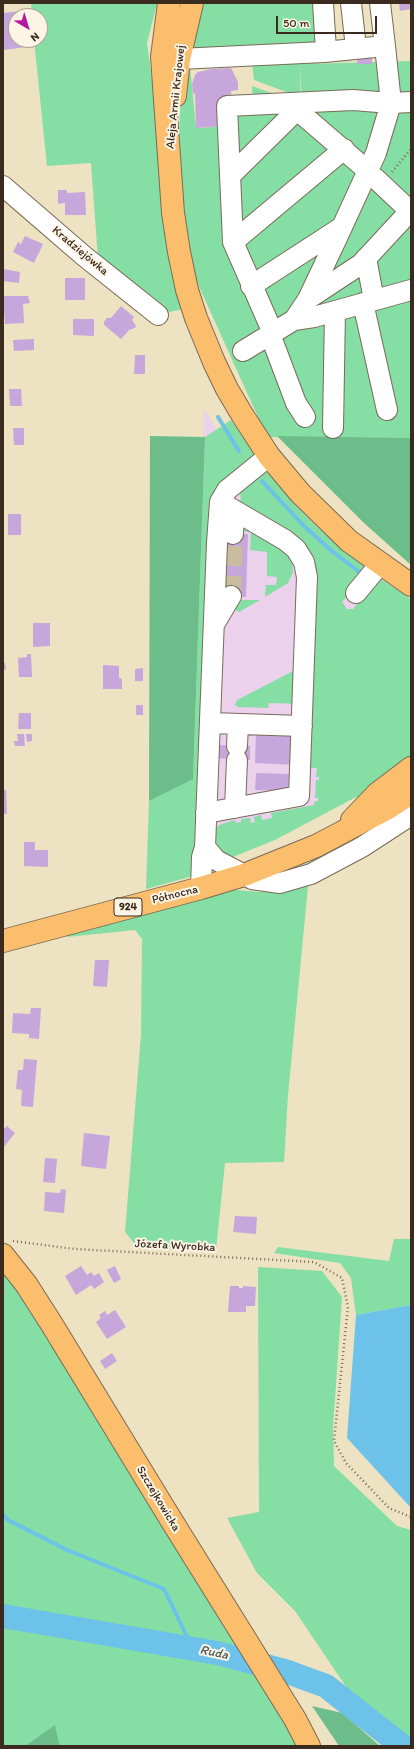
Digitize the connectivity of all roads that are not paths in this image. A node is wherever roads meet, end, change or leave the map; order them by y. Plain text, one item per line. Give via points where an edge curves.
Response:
1 (169, 3) edge
2 (192, 3) edge
3 (323, 3) edge
4 (351, 3) edge
5 (380, 3) edge
6 (384, 46) junction
7 (356, 48) junction
8 (326, 51) junction
9 (179, 59) junction
10 (411, 102) edge
11 (391, 104) junction
12 (297, 107) junction
13 (344, 149) junction
14 (169, 169) junction
15 (230, 176) junction
16 (375, 178) junction
17 (3, 186) edge
18 (411, 211) edge
19 (342, 227) junction
20 (233, 242) junction
21 (366, 258) junction
22 (251, 286) junction
23 (411, 290) edge
24 (308, 299) junction
25 (368, 302) junction
26 (335, 311) junction
27 (158, 315) dead end
28 (294, 320) junction
29 (271, 334) junction
30 (243, 351) dead end
31 (387, 410) dead end
32 (304, 417) dead end
33 (333, 428) dead end
34 (269, 456) junction
35 (228, 506) junction
36 (233, 534) tunnel mouth
37 (380, 564) junction
38 (411, 584) edge
39 (356, 593) dead end
40 (231, 596) tunnel mouth
41 (214, 624) junction
42 (210, 723) junction
43 (238, 724) junction
44 (302, 726) junction
45 (411, 768) edge
46 (411, 793) edge
47 (235, 808) junction
48 (206, 813) junction
49 (411, 816) edge
50 (342, 832) junction
51 (205, 847) junction
52 (244, 875) junction
53 (201, 888) junction
54 (3, 941) edge
55 (6, 1249) edge
56 (309, 1746) edge

1 - 14 main road, Aleja Armii Krajowej via 162,57
2 - 9 main road, Aleja Armii Krajowej
3 - 8 street
4 - 7 street
5 - 6 street
6 - 7 street
6 - 11 street
7 - 8 street
8 - 9 street
9 - 14 main road, Aleja Armii Krajowej
10 - 11 street
11 - 12 street via 353,100
11 - 16 street via 376,152
12 - 13 street
12 - 15 street
12 - 15 street via 228,106
13 - 16 street
13 - 20 street
14 - 34 main road, Aleja Armii Krajowej via 179,252 196,318 227,389
15 - 20 street
16 - 18 street
16 - 19 street
17 - 27 street, Kradziejówka
18 - 21 street
19 - 22 street
19 - 24 street
20 - 22 street
21 - 24 street via 361,264
21 - 25 street
22 - 29 street
23 - 25 street
24 - 28 street
25 - 26 street
25 - 31 street
26 - 28 street
26 - 33 street
28 - 29 street
29 - 30 street
29 - 32 street via 296,403
34 - 35 street via 227,490
34 - 37 main road, Aleja Armii Krajowej via 305,498 350,541
35 - 36 street
35 - 41 street via 217,543
35 - 44 street via 285,540 296,549 304,562 308,577
37 - 38 main road, Aleja Armii Krajowej
37 - 39 street
40 - 41 street
41 - 42 street
42 - 43 street
42 - 48 street
43 - 44 street
43 - 47 street
44 - 47 street via 299,796
45 - 50 main road, Północna / 924 via 378,793
46 - 50 main road, Północna / 924
47 - 48 street
48 - 51 street
49 - 52 street via 362,848 310,874 280,883 252,879
50 - 52 main road, Północna / 924 via 316,846
51 - 52 street via 216,860
51 - 53 street via 202,857
52 - 53 main road, Północna / 924
53 - 54 main road, Północna / 924
55 - 56 main road, Szczejkowicka via 295,1719

